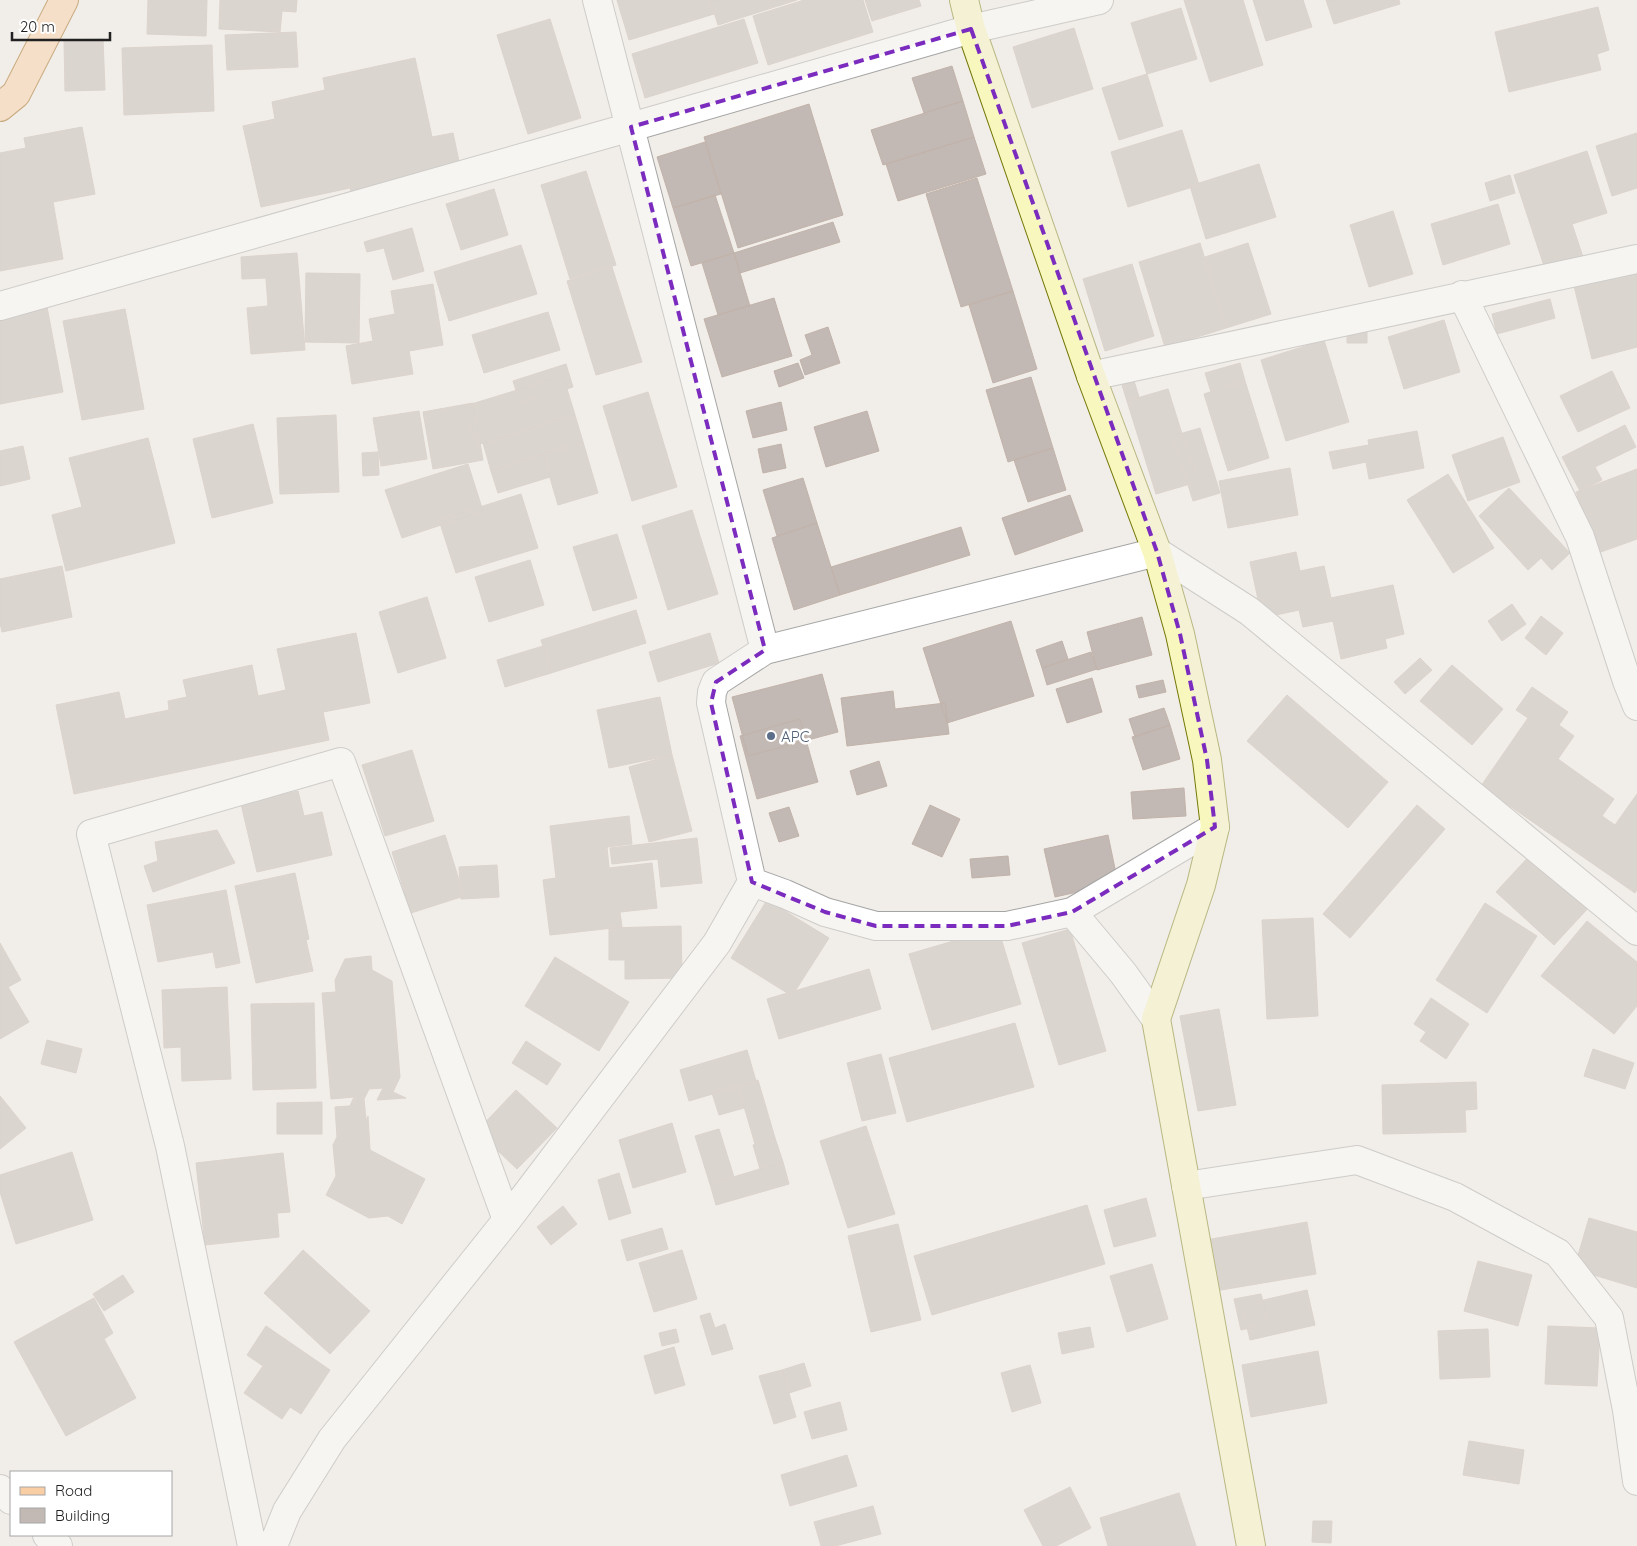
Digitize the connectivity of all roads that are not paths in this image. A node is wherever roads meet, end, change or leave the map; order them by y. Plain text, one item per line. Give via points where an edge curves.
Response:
1 (64, 0) edge
2 (597, 0) edge
3 (964, 0) edge
4 (1099, 0) edge
5 (971, 29) junction
6 (0, 107) edge
7 (631, 128) junction
8 (1637, 259) edge
9 (1462, 296) junction
10 (0, 306) edge
11 (1091, 376) junction
12 (1157, 552) junction
13 (765, 650) junction
14 (1637, 706) edge
15 (1215, 827) junction
16 (752, 882) junction
17 (1072, 912) junction
18 (1637, 932) edge
19 (1156, 1019) junction
20 (1186, 1186) junction
21 (507, 1220) junction
22 (1637, 1480) edge
23 (0, 1489) edge
24 (10, 1499) edge
25 (48, 1536) edge
26 (58, 1546) edge
27 (252, 1546) edge
28 (273, 1546) edge
29 (1251, 1546) edge

1 - 6 main road via 16,94
2 - 7 street
3 - 5 main road
4 - 5 street
5 - 7 street
5 - 11 main road
7 - 10 street
7 - 13 street
8 - 9 street
9 - 11 street
9 - 14 street via 1580,537
11 - 12 main road
12 - 13 street
12 - 15 main road via 1180,634 1207,760
12 - 18 street via 1249,611
13 - 16 street via 716,682 712,692
15 - 17 street
15 - 19 main road via 1201,885
16 - 17 street via 825,912 876,926 1007,926
16 - 21 street via 717,943
17 - 19 street via 1124,972
19 - 20 main road
20 - 22 street via 1357,1160 1455,1197 1558,1253 1609,1318
20 - 29 main road
21 - 27 street via 341,762 91,834 170,1146
21 - 28 street via 332,1439 287,1511
23 - 24 street
25 - 26 street

